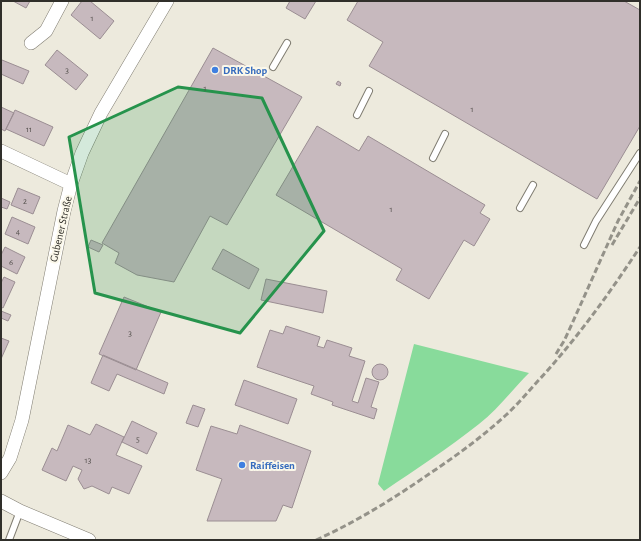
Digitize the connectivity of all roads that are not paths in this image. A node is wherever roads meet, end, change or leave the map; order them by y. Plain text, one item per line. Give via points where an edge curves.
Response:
1 (62, 1) edge
2 (166, 1) edge
3 (31, 43) dead end
4 (287, 44) dead end
5 (273, 67) dead end
6 (369, 91) dead end
7 (357, 115) dead end
8 (445, 134) dead end
9 (1, 151) edge
10 (640, 153) edge
11 (433, 158) dead end
12 (71, 184) junction
13 (533, 185) dead end
14 (520, 208) dead end
15 (584, 245) dead end
16 (1, 474) edge
17 (1, 501) edge
18 (20, 511) junction
19 (9, 540) edge
20 (89, 540) edge

1 - 3 street via 46,31
2 - 12 street, Gubener Straße via 101,113
4 - 5 lane
6 - 7 lane
8 - 11 lane
9 - 12 street
10 - 15 lane via 596,221
12 - 16 street, Gubener Straße via 22,420 10,458
13 - 14 lane
17 - 18 street
18 - 19 lane
18 - 20 street

